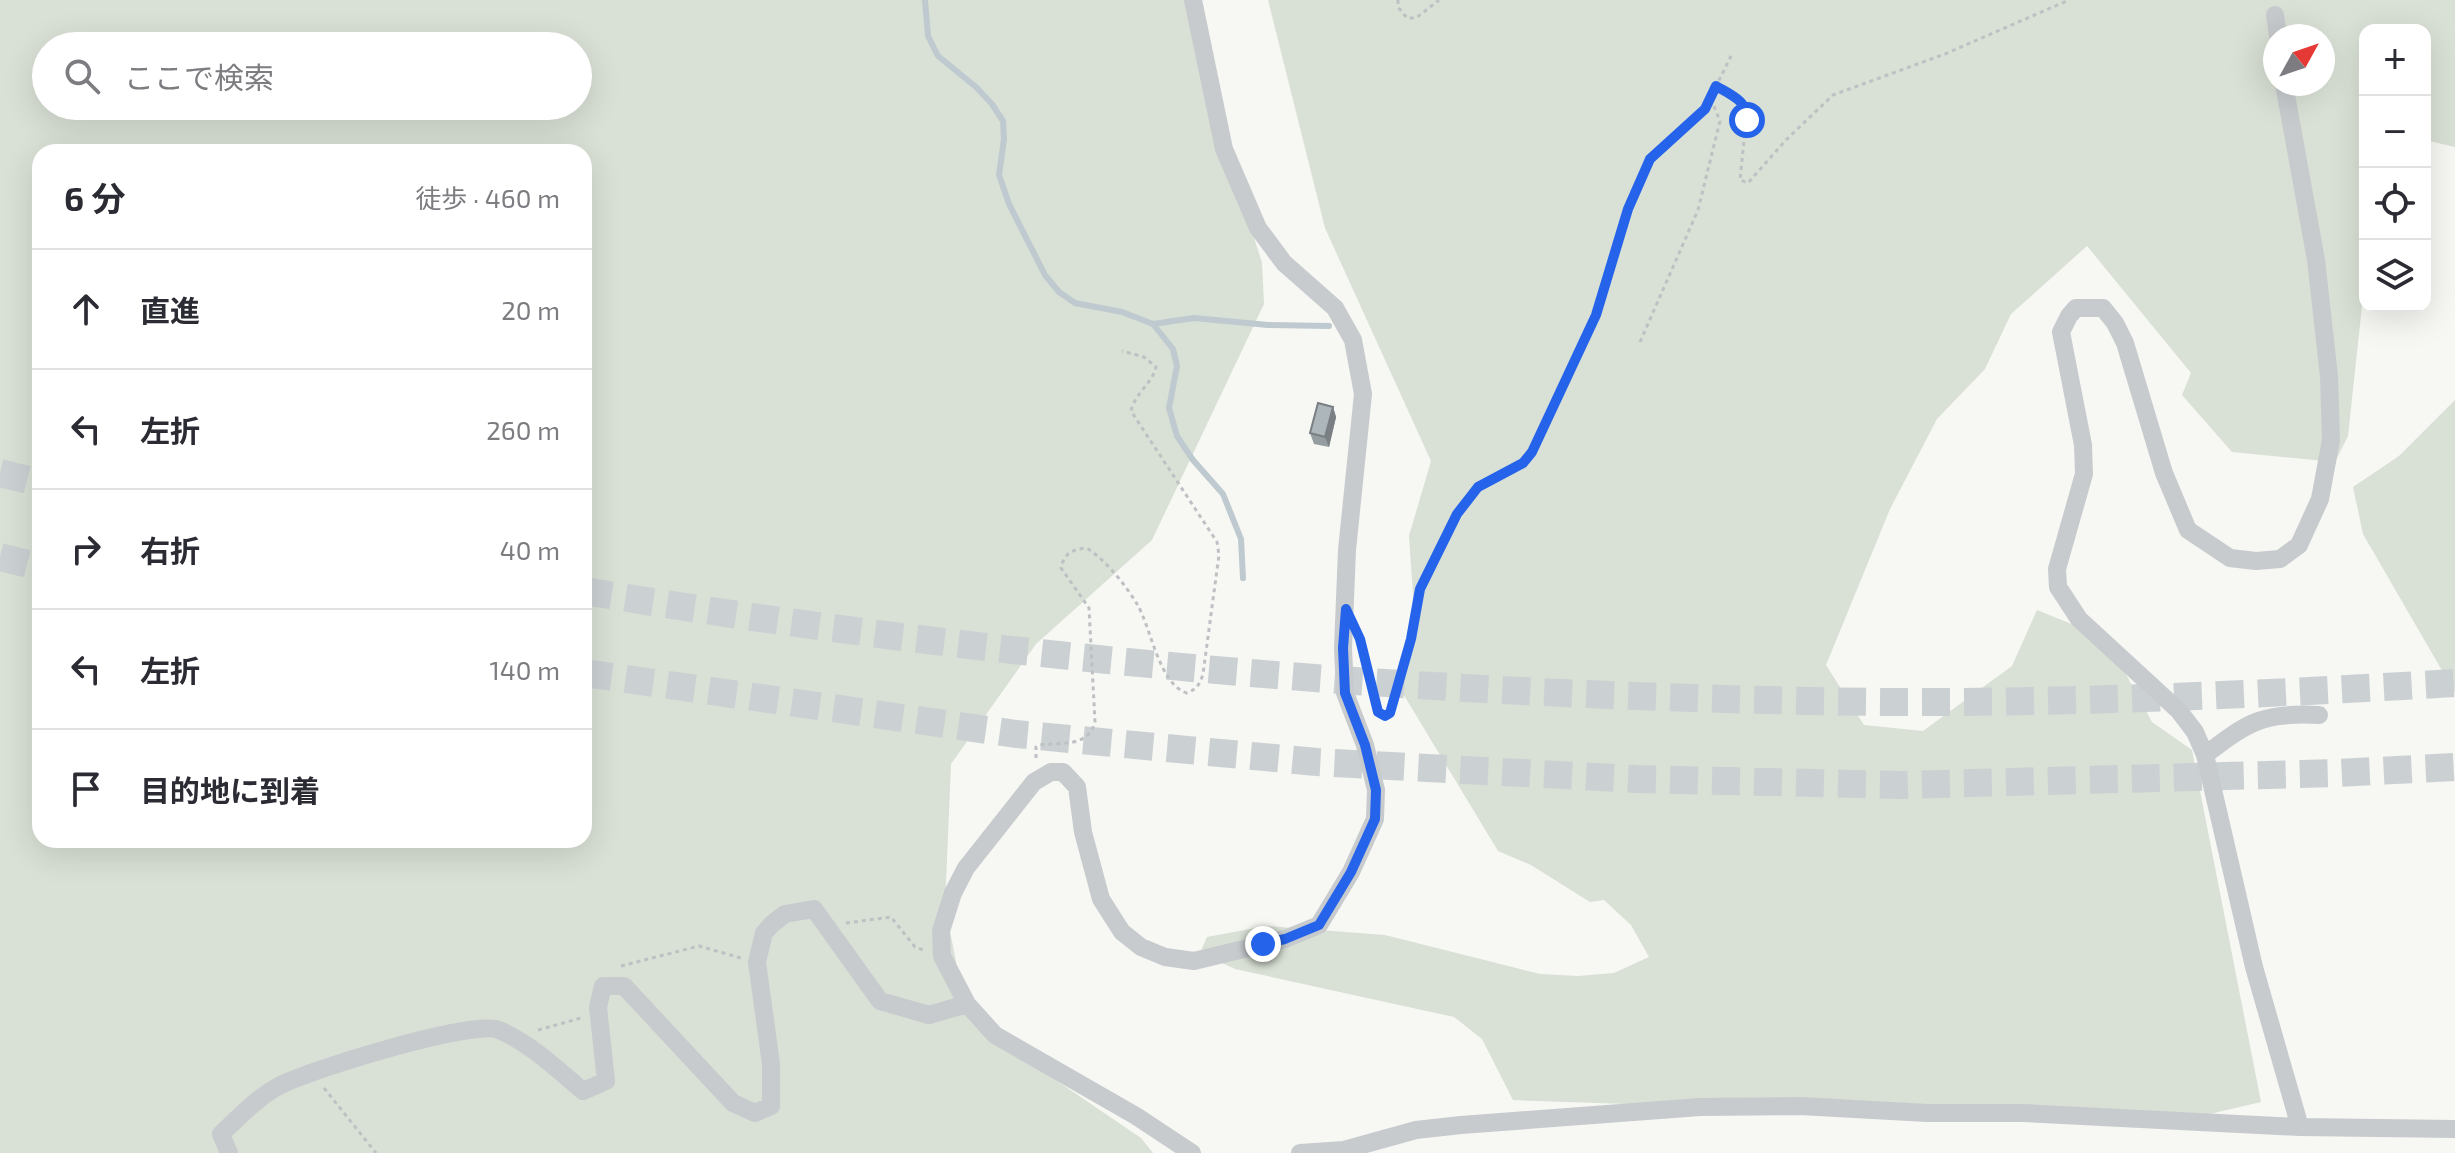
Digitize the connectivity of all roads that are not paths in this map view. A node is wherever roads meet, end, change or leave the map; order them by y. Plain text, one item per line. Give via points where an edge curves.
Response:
1 (1193, 0) edge
2 (2275, 15) dead end
3 (2276, 24) edge
4 (2286, 96) edge
5 (2319, 715) dead end
6 (2205, 755) junction
7 (967, 1004) junction
8 (2300, 1127) junction
9 (2455, 1129) edge
10 (229, 1153) edge
11 (1192, 1153) edge
12 (1300, 1153) edge

1 - 7 street via 1224,149 1258,228 1284,263 1335,308 1353,340 1363,394 1347,550 1345,693 1376,790 1375,819 1319,925 1285,939 1194,961 1165,957 1122,932 1101,899 1077,787 1063,772 1051,772 1034,782 966,868 953,893 941,931 942,956
2 - 3 street
4 - 6 street via 2316,260 2330,392 2331,440 2320,499 2299,545 2280,559 2230,558 2188,530 2115,323 2103,308 2076,308 2061,332 2084,474 2057,569 2058,587 2079,619 2179,711
5 - 6 street via 2259,718
6 - 8 street via 2254,967
7 - 10 street via 929,1015 880,1001 814,909 785,914 764,933 757,962 771,1064 771,1106 755,1113 733,1103 624,986 603,986 598,1007 606,1081 583,1091 497,1028 421,1038 279,1085 221,1134
7 - 11 street via 995,1035
8 - 9 street
8 - 12 street via 2024,1113 1700,1107 1416,1130 1344,1150

